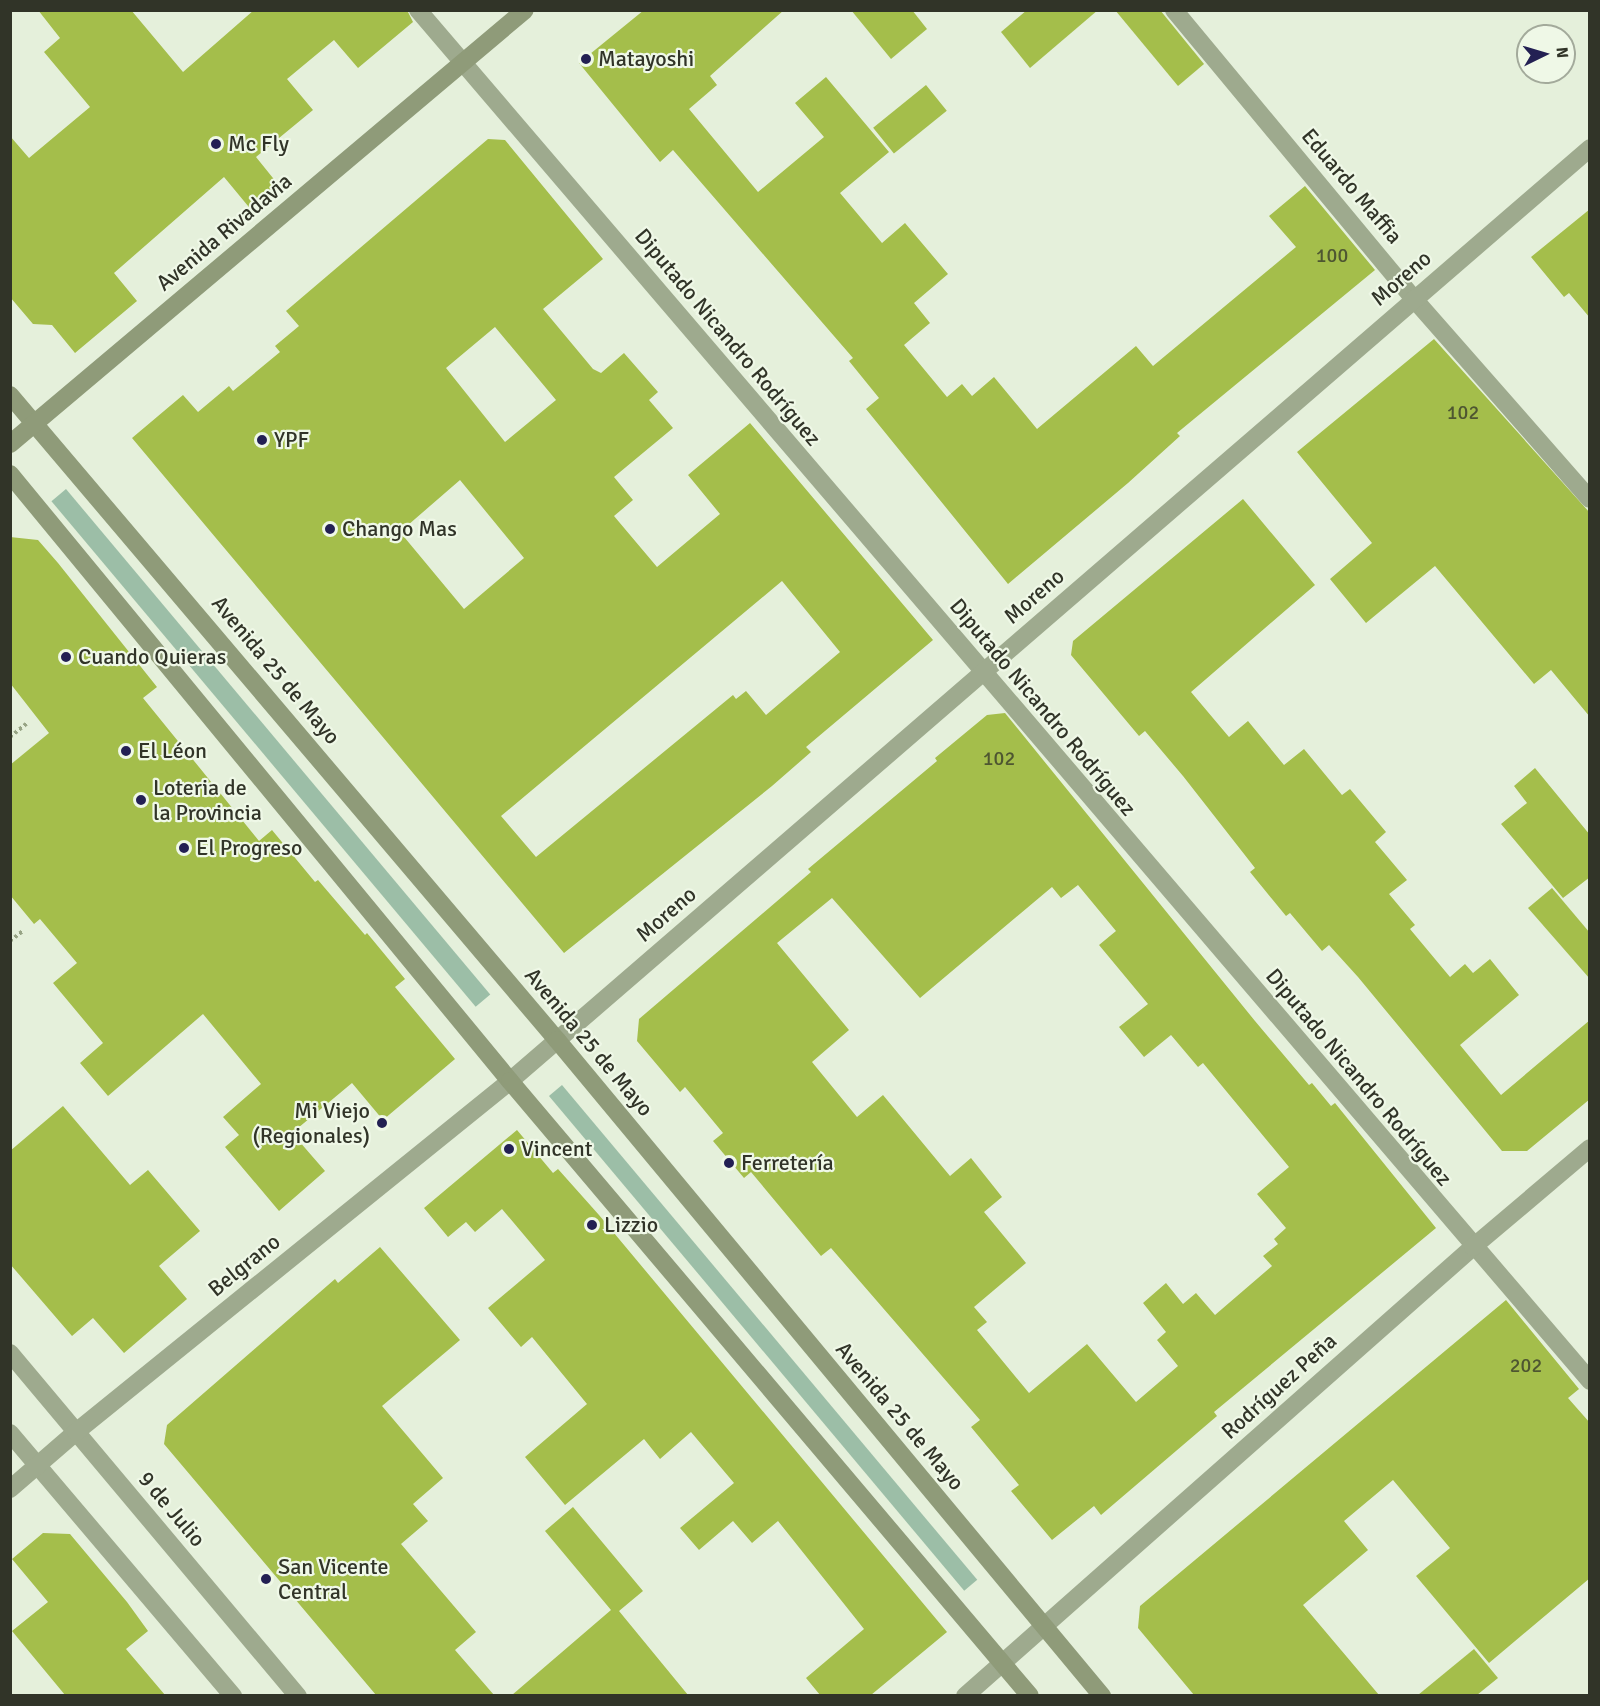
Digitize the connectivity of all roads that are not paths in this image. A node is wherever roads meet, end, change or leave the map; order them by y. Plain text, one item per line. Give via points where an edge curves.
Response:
1 (418, 10) edge
2 (525, 10) edge
3 (1174, 10) edge
4 (462, 63) junction
5 (1590, 148) edge
6 (1414, 299) junction
7 (10, 395) edge
8 (34, 423) junction
9 (10, 444) edge
10 (10, 474) edge
11 (1590, 499) edge
12 (982, 672) junction
13 (557, 1040) junction
14 (510, 1081) junction
15 (1590, 1148) edge
16 (1473, 1247) junction
17 (10, 1353) edge
18 (1590, 1381) edge
19 (76, 1432) junction
20 (10, 1433) edge
21 (39, 1466) junction
22 (10, 1489) edge
23 (1044, 1627) junction
24 (1003, 1664) junction
25 (233, 1695) edge
26 (298, 1695) edge
27 (965, 1695) edge
28 (1030, 1695) edge
29 (1102, 1695) edge

1 - 4 street, Diputado Nicandro Rodríguez
2 - 4 main road, Avenida Rivadavia
3 - 6 street, Eduardo Maffia
4 - 8 main road, Avenida Rivadavia
4 - 12 street, Diputado Nicandro Rodríguez
5 - 6 street, Moreno
6 - 11 street, Eduardo Maffia
6 - 12 street, Moreno
7 - 8 main road, Avenida 25 de Mayo
8 - 9 main road, Avenida Rivadavia
8 - 13 main road, Avenida 25 de Mayo
10 - 14 main road
12 - 13 street, Moreno
12 - 16 street, Diputado Nicandro Rodríguez
13 - 14 street, Moreno
13 - 23 main road, Avenida 25 de Mayo
14 - 19 street, Belgrano
14 - 24 main road
15 - 16 street, Rodríguez Peña
16 - 18 street, Diputado Nicandro Rodríguez
16 - 23 street, Rodríguez Peña
17 - 19 street, 9 de Julio
19 - 21 street, Belgrano
19 - 26 street, 9 de Julio
20 - 21 street
21 - 22 street, Belgrano
21 - 25 street
23 - 24 street, Rodríguez Peña
23 - 29 main road, Avenida 25 de Mayo
24 - 27 street, Rodríguez Peña
24 - 28 main road

